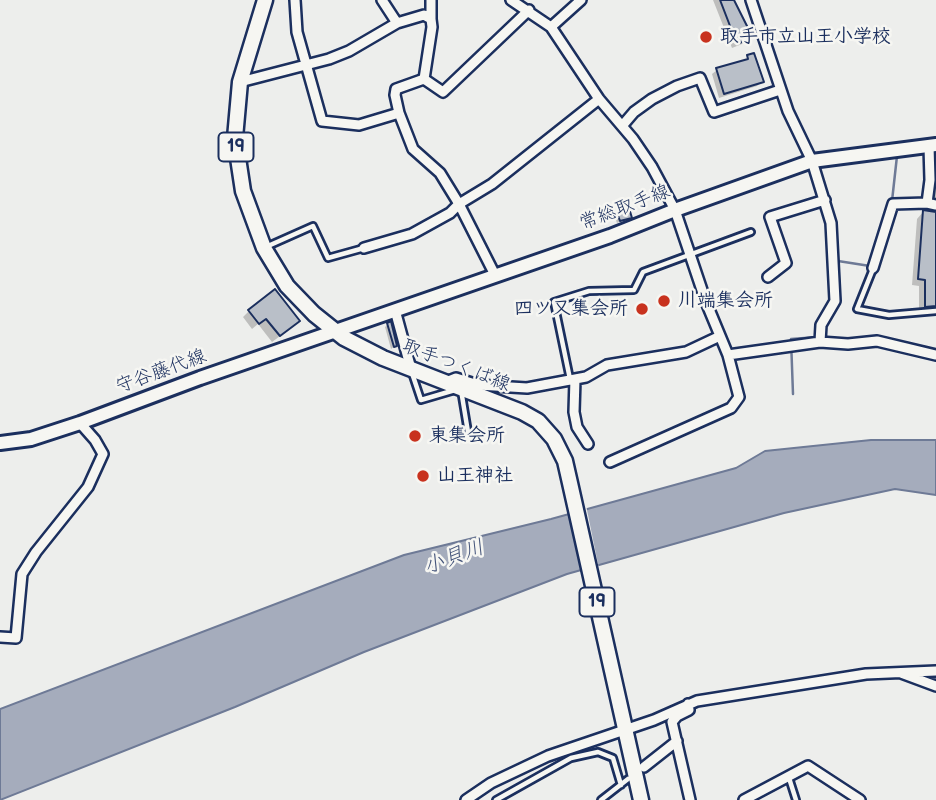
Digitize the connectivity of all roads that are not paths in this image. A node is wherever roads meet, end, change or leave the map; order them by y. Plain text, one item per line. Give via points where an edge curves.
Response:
1 (265, 0) edge
2 (295, 0) edge
3 (382, 0) edge
4 (431, 0) edge
5 (512, 0) edge
6 (581, 0) edge
7 (751, 0) edge
8 (529, 10) junction
9 (431, 19) junction
10 (397, 23) junction
11 (551, 27) junction
12 (305, 65) junction
13 (424, 79) junction
14 (240, 82) junction
15 (780, 90) junction
16 (598, 99) junction
17 (399, 113) junction
18 (622, 126) junction
19 (933, 146) edge
20 (812, 162) junction
21 (825, 200) junction
22 (459, 204) junction
23 (931, 204) edge
24 (674, 210) junction
25 (751, 232) dead end
26 (264, 248) junction
27 (364, 248) joint
28 (689, 256) junction
29 (873, 268) joint
30 (495, 275) junction
31 (768, 277) dead end
32 (395, 310) junction
33 (936, 311) edge
34 (333, 331) junction
35 (720, 336) junction
36 (820, 342) junction
37 (728, 355) junction
38 (936, 355) edge
39 (411, 369) junction
40 (572, 379) junction
41 (445, 382) junction
42 (461, 388) junction
43 (80, 422) junction
44 (468, 432) dead end
45 (0, 443) edge
46 (588, 444) dead end
47 (610, 462) dead end
48 (0, 637) edge
49 (936, 671) edge
50 (896, 672) junction
51 (936, 686) edge
52 (688, 704) junction
53 (625, 726) junction
54 (677, 741) junction
55 (644, 767) dead end
56 (789, 777) junction
57 (628, 779) dead end
58 (621, 785) junction
59 (466, 800) edge
60 (496, 800) edge
61 (601, 800) edge
62 (641, 800) edge
63 (690, 800) edge
64 (744, 800) edge
65 (796, 800) edge
66 (860, 800) edge

1 - 14 main road, 取手つくば線 / 19
2 - 12 street
3 - 10 street
4 - 9 street
5 - 8 street
6 - 11 street
7 - 15 street
8 - 11 street
8 - 13 street via 443,92
9 - 10 street via 424,15
9 - 13 street
10 - 12 street via 349,51
11 - 16 street
12 - 14 street
12 - 17 street via 322,121 359,125
13 - 17 street via 396,89
14 - 26 main road, 取手つくば線 / 19 via 237,155 243,191
15 - 18 street via 714,112 700,78 652,99
15 - 20 street
16 - 18 street
16 - 22 street via 492,184
17 - 22 street via 413,149 440,173
18 - 24 street via 652,167
19 - 20 main road, 常総取手線
19 - 23 street
20 - 21 street
20 - 24 main road, 常総取手線
21 - 31 street via 770,217 786,263
21 - 36 street via 831,223 835,301 821,325
22 - 27 street via 412,234
22 - 30 street
23 - 29 street via 893,204
24 - 28 street
24 - 30 main road, 常総取手線
25 - 28 lane
26 - 27 lane via 313,226 328,258
26 - 34 main road, 取手つくば線 / 19 via 288,286
28 - 35 street
28 - 40 lane via 643,272 634,290 589,291 554,302
29 - 33 lane via 857,309 889,315
30 - 32 main road, 常総取手線
32 - 34 main road, 常総取手線
32 - 39 street
34 - 39 main road, 取手つくば線 / 19
34 - 43 main road, 守谷藤代線
35 - 37 street
35 - 40 street via 686,352 607,365
36 - 37 street
36 - 38 street via 877,341
37 - 47 street via 739,397 731,408
39 - 41 main road, 取手つくば線 / 19
39 - 42 lane via 421,400
40 - 41 street via 527,388 478,385 456,378
40 - 46 street via 573,412
41 - 42 main road, 取手つくば線 / 19
42 - 44 lane
42 - 53 main road, 取手つくば線 / 19 via 538,421 560,448
43 - 45 main road, 守谷藤代線 via 31,439
43 - 48 street via 103,454 88,487 22,574 16,638
49 - 50 street
50 - 51 street
50 - 52 street
52 - 53 street via 654,720
52 - 54 street via 689,710 672,722
53 - 59 street via 548,756
53 - 62 main road, 取手つくば線 / 19
54 - 55 street
54 - 63 street
56 - 64 street
56 - 65 lane
56 - 66 street via 808,766
57 - 58 lane
58 - 60 lane via 614,758 597,752 571,758
58 - 61 lane

